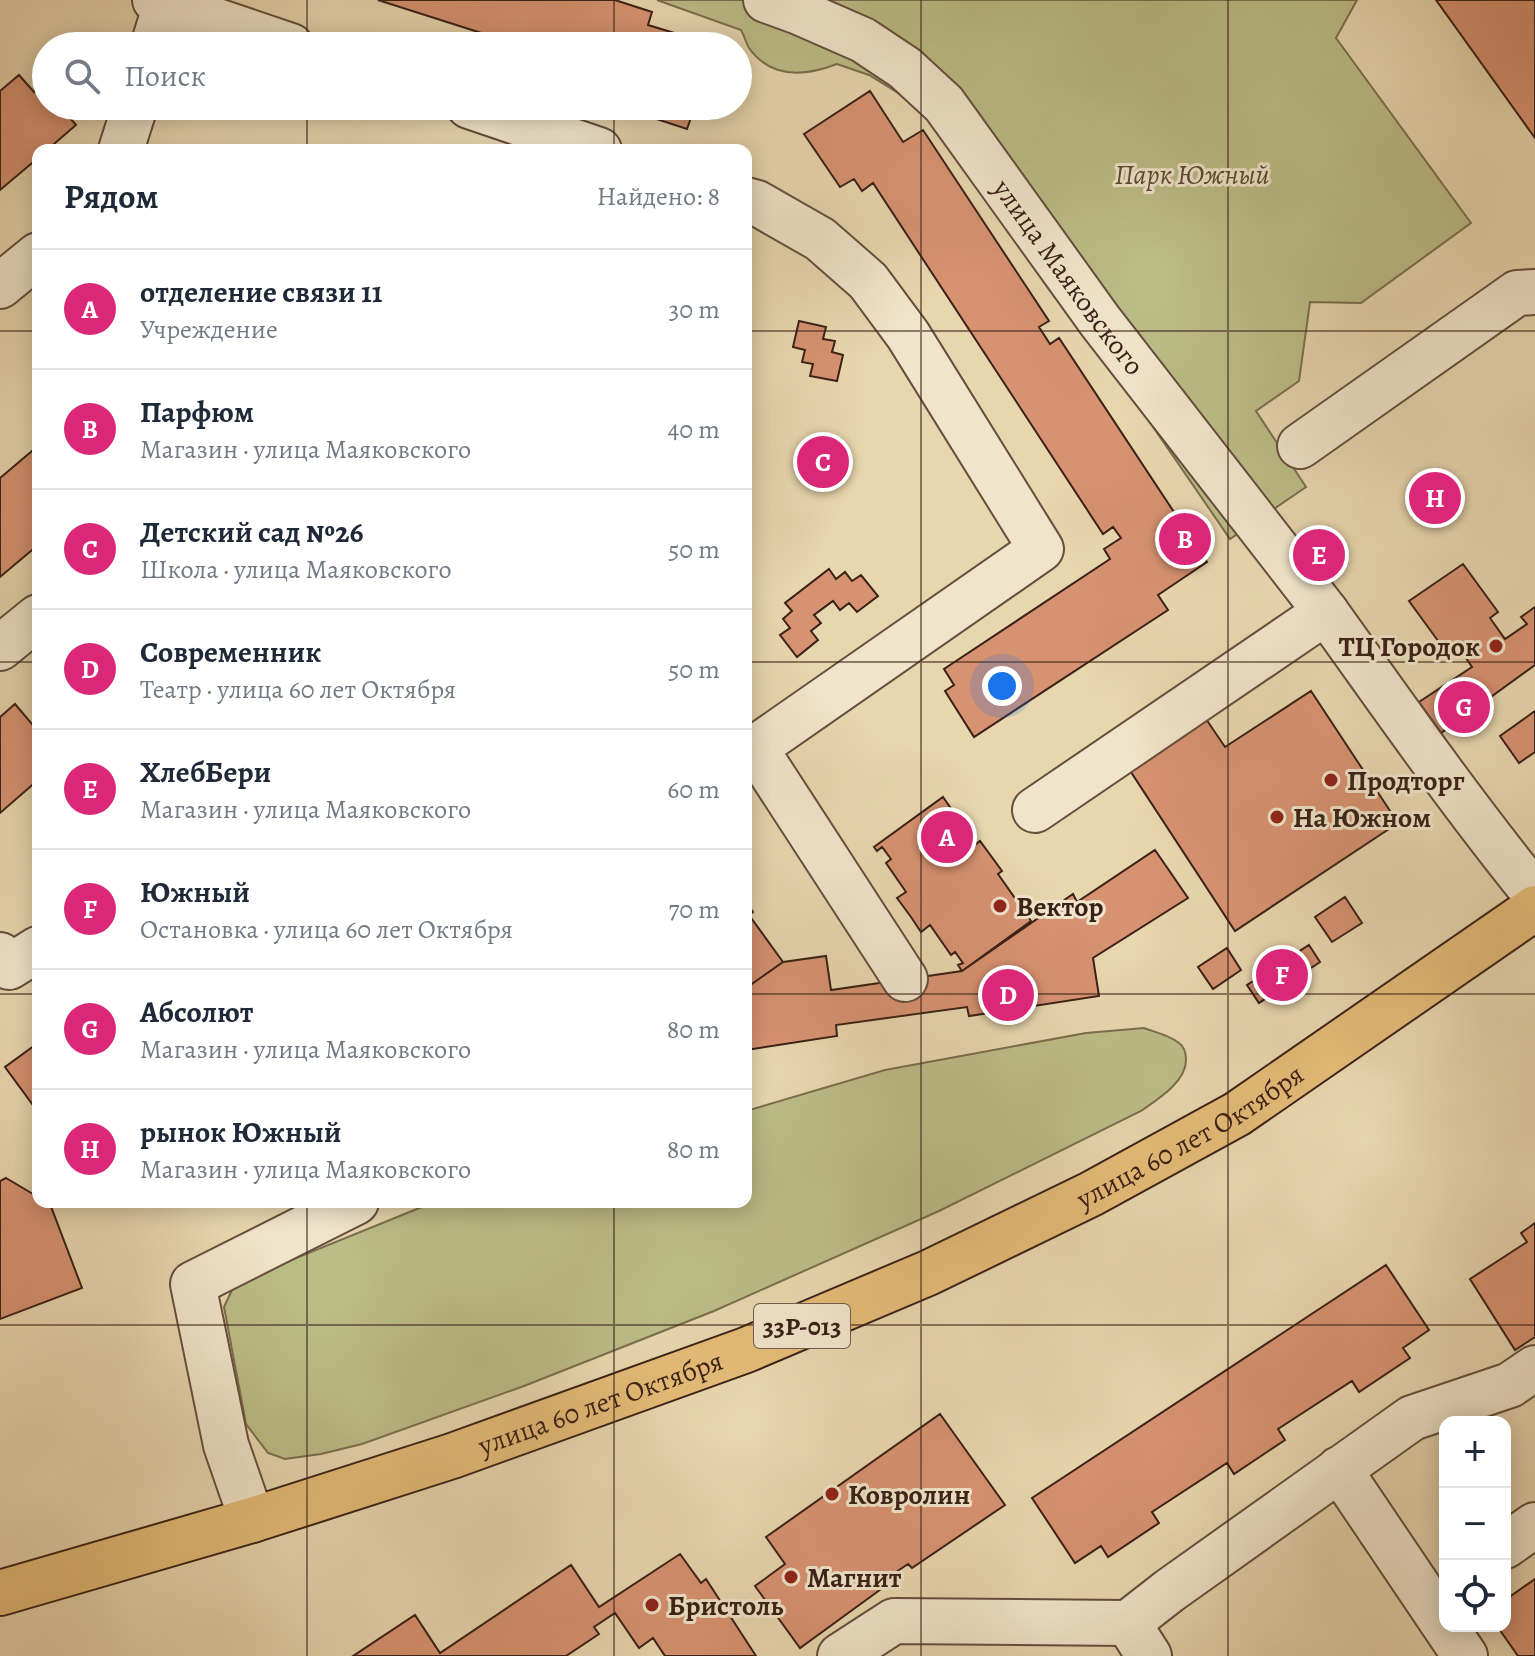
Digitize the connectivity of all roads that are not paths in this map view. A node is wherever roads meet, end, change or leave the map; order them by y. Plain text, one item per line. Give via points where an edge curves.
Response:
1 (766, 0) edge
2 (160, 2) edge
3 (155, 32) edge
4 (249, 32) edge
5 (131, 120) edge
6 (510, 120) edge
7 (123, 144) edge
8 (581, 144) edge
9 (752, 202) edge
10 (32, 260) edge
11 (0, 286) edge
12 (1535, 292) edge
13 (1300, 446) dead end
14 (1326, 612) junction
15 (32, 622) edge
16 (0, 648) edge
17 (752, 748) edge
18 (752, 752) edge
19 (1035, 810) dead end
20 (1535, 894) edge
21 (1535, 908) edge
22 (32, 953) edge
23 (0, 955) edge
24 (905, 979) dead end
25 (344, 1208) edge
26 (1535, 1368) edge
27 (1339, 1469) junction
28 (252, 1520) junction
29 (1535, 1525) edge
30 (1511, 1542) edge
31 (0, 1593) edge
32 (1436, 1594) edge
33 (1139, 1640) edge
34 (840, 1656) edge
35 (1465, 1656) edge

1 - 14 street, улица Маяковского via 863,40 905,68 944,104 1100,321
2 - 3 street
2 - 4 street
5 - 7 street
6 - 8 street
9 - 17 street via 820,239 868,281 908,335 1041,549
10 - 11 street
12 - 13 street via 1517,293
14 - 19 street
14 - 20 street, улица Маяковского
15 - 16 street
18 - 24 street
21 - 28 main road, улица 60 лет Октября / 33Р-013 via 1237,1114 1091,1194 928,1273 746,1350 600,1404
22 - 23 street via 9,967
25 - 28 street via 193,1284 226,1445
26 - 27 street via 1510,1385 1412,1418
27 - 32 street
27 - 33 street via 1169,1591
28 - 31 main road, улица 60 лет Октября / 33Р-013
29 - 30 street
32 - 35 street
33 - 34 street via 894,1621

